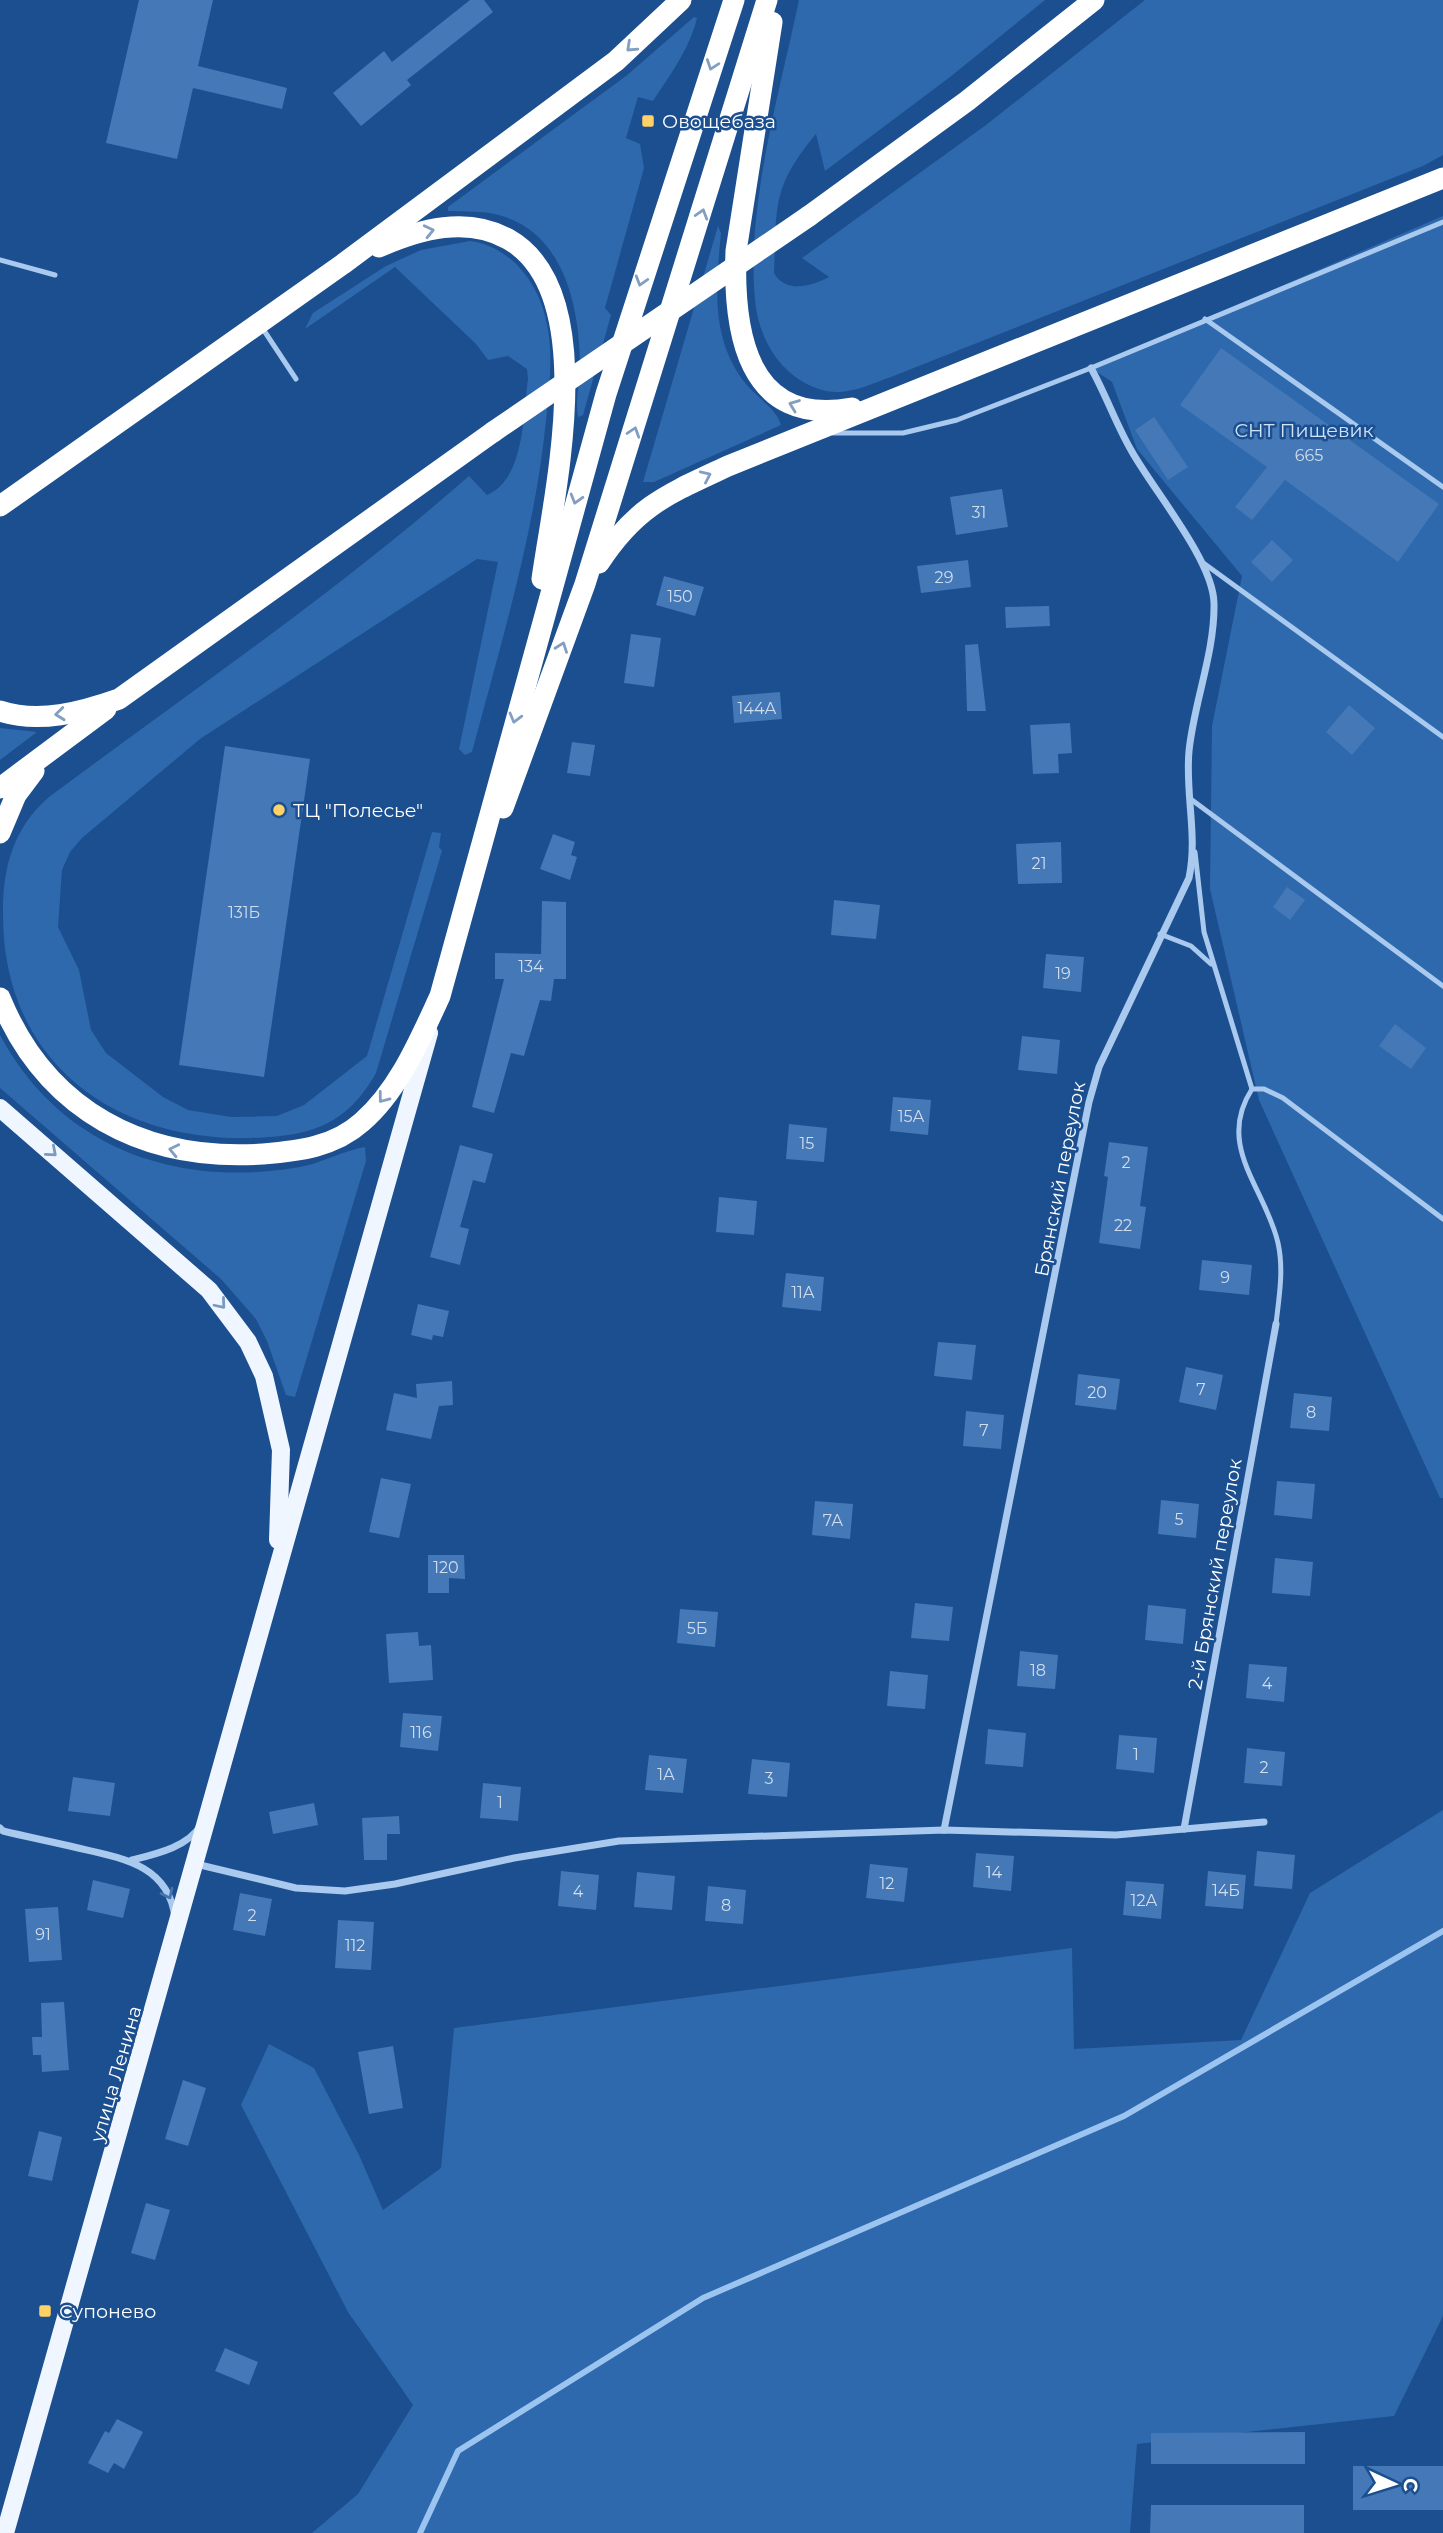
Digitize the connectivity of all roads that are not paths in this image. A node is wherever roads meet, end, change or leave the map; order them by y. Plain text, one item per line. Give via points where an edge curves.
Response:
1 (681, 0) edge
2 (734, 0) edge
3 (767, 0) edge
4 (776, 0) edge
5 (1094, 0) edge
6 (1443, 176) edge
7 (1443, 222) edge
8 (0, 260) edge
9 (343, 264) junction
10 (55, 275) dead end
11 (1205, 319) junction
12 (259, 323) junction
13 (1091, 368) junction
14 (296, 379) dead end
15 (908, 393) junction
16 (808, 433) junction
17 (1443, 488) edge
18 (0, 506) edge
19 (1202, 562) junction
20 (585, 584) junction
21 (533, 652) junction
22 (119, 699) junction
23 (0, 711) edge
24 (1443, 737) edge
25 (50, 751) junction
26 (0, 788) edge
27 (1192, 800) junction
28 (0, 833) edge
29 (1194, 850) junction
30 (463, 918) junction
31 (1160, 934) junction
32 (1213, 967) junction
33 (1443, 986) edge
34 (440, 996) junction
35 (0, 998) edge
36 (1252, 1089) junction
37 (0, 1108) edge
38 (1443, 1219) edge
39 (1276, 1324) joint
40 (262, 1625) junction
41 (210, 1809) junction
42 (1264, 1822) dead end
43 (0, 1828) edge
44 (1184, 1829) junction
45 (944, 1830) junction
46 (132, 1860) junction
47 (195, 1864) junction
48 (175, 1944) junction
49 (5, 2533) edge

1 -> 9 highway via 617,61
2 -> 21 highway via 606,394
20 -> 3 highway
15 -> 4 highway via 843,410 794,407 768,389 741,341 734,288 736,251
5 - 22 highway, bridge via 955,110 809,216 494,432
6 - 15 highway
7 - 11 lane
8 - 10 lane
9 - 12 highway
9 -> 21 highway via 413,234 464,226 485,229 512,242 546,282 559,319 564,396
11 - 13 lane
11 - 17 lane
12 - 14 lane
12 - 18 highway
13 - 16 lane via 930,428 903,433
13 - 19 street, Брянский переулок via 1130,448
15 - 16 highway
20 -> 16 highway via 620,532 653,503
19 - 24 lane
19 - 27 street, Брянский переулок via 1211,584 1213,627 1193,719 1189,754
30 -> 20 highway
21 -> 30 highway
22 -> 23 highway via 55,715
22 - 25 highway
25 - 26 highway
25 - 28 highway via 16,795
27 - 29 street, Брянский переулок
27 - 33 lane
29 - 31 street, Брянский переулок via 1189,878
29 - 32 lane
30 - 34 highway
31 - 32 lane via 1191,946
31 - 45 street, Брянский переулок via 1099,1067 1089,1102
32 - 36 lane
34 -> 35 highway via 393,1085 361,1123 340,1137 307,1149 228,1155 167,1148 99,1120 39,1065 15,1031
34 - 40 main road
36 - 38 lane via 1283,1098
36 - 39 lane via 1241,1108 1241,1155 1272,1219 1279,1245 1282,1271
37 -> 40 main road via 199,1280 248,1342 264,1376 281,1450 279,1537
39 - 44 street, 2-й Брянский переулок
40 - 41 main road, улица Ленина
41 - 46 street via 187,1839
41 - 47 main road, улица Ленина
42 - 44 street
43 - 46 street
44 - 45 street via 1116,1835
45 - 47 street via 619,1841 345,1891 296,1888
46 -> 48 street via 153,1873 172,1899
47 - 48 main road, улица Ленина
48 - 49 main road, улица Ленина

